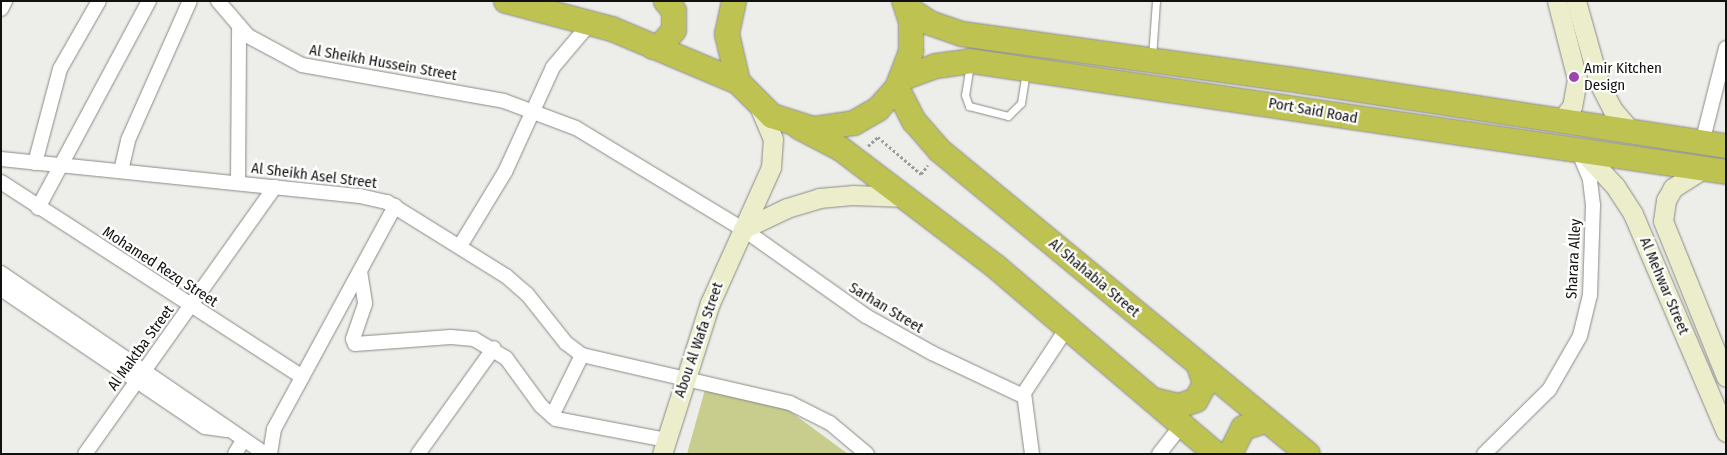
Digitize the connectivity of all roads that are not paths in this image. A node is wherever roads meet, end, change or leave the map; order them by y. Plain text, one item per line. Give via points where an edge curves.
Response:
1 (5, 1) edge
2 (99, 1) edge
3 (149, 1) edge
4 (190, 1) edge
5 (218, 1) edge
6 (506, 1) edge
7 (666, 1) edge
8 (734, 1) edge
9 (1156, 1) edge
10 (1556, 1) edge
11 (1576, 1) edge
12 (906, 5) edge
13 (1, 8) edge
14 (590, 22) junction
15 (239, 27) junction
16 (653, 47) junction
17 (1726, 48) edge
18 (970, 61) junction
19 (1151, 62) junction
20 (1026, 69) junction
21 (1288, 79) junction
22 (738, 82) junction
23 (900, 83) junction
24 (1349, 88) junction
25 (1287, 106) junction
26 (760, 108) junction
27 (534, 110) junction
28 (1348, 117) junction
29 (1560, 122) junction
30 (799, 127) junction
31 (1632, 133) junction
32 (1702, 143) junction
33 (1726, 146) edge
34 (1581, 153) junction
35 (1, 159) edge
36 (35, 163) junction
37 (62, 165) junction
38 (1715, 170) edge
39 (121, 172) junction
40 (1, 182) edge
41 (238, 183) junction
42 (275, 187) junction
43 (905, 197) junction
44 (396, 206) junction
45 (38, 208) junction
46 (743, 229) junction
47 (460, 246) junction
48 (360, 271) junction
49 (1, 273) edge
50 (1, 289) edge
51 (190, 306) junction
52 (1066, 328) junction
53 (494, 348) junction
54 (582, 355) junction
55 (1199, 366) junction
56 (141, 375) junction
57 (302, 377) junction
58 (1726, 377) edge
59 (685, 380) junction
60 (1023, 396) junction
61 (1146, 398) junction
62 (552, 416) junction
63 (1267, 420) junction
64 (1182, 426) junction
65 (1726, 432) edge
66 (243, 440) junction
67 (664, 447) edge
68 (1217, 453) edge
69 (85, 454) edge
70 (235, 454) edge
71 (266, 454) edge
72 (270, 454) edge
73 (418, 454) edge
74 (867, 454) edge
75 (1032, 454) edge
76 (1159, 454) edge
77 (1308, 454) edge
78 (1484, 454) edge

1 - 13 street
2 - 36 street via 62,64
3 - 37 street
4 - 39 street via 128,140
5 - 15 street, Al Sheikh Hussein Street
6 - 14 highway
7 - 16 highway via 674,11 674,30 662,44
8 - 22 highway via 727,34
9 - 19 lane
10 - 29 street via 1577,86 1572,106
11 - 31 street via 1599,83 1613,110
12 - 19 highway, Port Said Road via 930,22 962,34
12 - 23 highway via 911,51
14 - 16 highway
14 - 27 street via 553,67
15 - 27 street, Al Sheikh Hussein Street via 268,50 307,67 489,98
15 - 41 street
16 - 22 highway
17 - 32 street
18 - 20 highway, Port Said Road
18 - 20 lane via 965,95 969,106 1008,116 1021,103
18 - 23 highway, Port Said Road via 936,66
19 - 21 highway, Port Said Road
20 - 25 highway, Port Said Road
21 - 24 highway, Port Said Road
21 - 25 highway via 1293,83 1296,96
22 - 26 highway
23 - 30 highway via 878,109 854,123 827,129
23 - 55 highway, Al Shahabia Street via 914,121 939,150
24 - 28 highway via 1338,102
24 - 29 highway, Port Said Road
25 - 28 highway, Port Said Road
26 - 30 highway
26 - 46 street, Abou Al Wafa Street via 772,139 773,161 765,186
27 - 46 street, Al Sheikh Hussein Street via 590,136
27 - 47 street via 501,180
28 - 34 highway, Port Said Road
29 - 31 highway, Port Said Road
30 - 43 highway via 854,158
31 - 32 highway, Port Said Road
32 - 33 highway, Port Said Road
34 - 38 highway, Port Said Road
34 - 65 street, Al Mehwar Street via 1615,186 1633,214
34 - 78 street, Sharara Alley via 1590,179 1593,205 1590,295 1580,336 1549,390
35 - 36 street, Al Sheikh Asel Street
36 - 37 street, Al Sheikh Asel Street
37 - 39 street, Al Sheikh Asel Street
37 - 45 street
38 - 58 street, Al Mehwar Street via 1673,188 1664,207 1663,221
39 - 41 street, Al Sheikh Asel Street
40 - 45 street, Mohamed Rezq Street
41 - 42 street, Al Sheikh Asel Street
42 - 44 street, Al Sheikh Asel Street via 369,197
42 - 51 street, Al Maktba Street
43 - 46 street via 852,195 819,198 787,208
43 - 52 highway
44 - 47 street, Al Sheikh Asel Street
44 - 48 street
45 - 51 street, Mohamed Rezq Street
46 - 59 street, Abou Al Wafa Street via 712,296
46 - 60 street, Sarhan Street via 881,325
47 - 54 street, Al Sheikh Asel Street via 516,284 566,343
48 - 53 street via 365,304 353,339 355,344 458,336
48 - 57 street
49 - 56 street
50 - 56 street
51 - 56 street, Al Maktba Street
51 - 57 street, Mohamed Rezq Street
52 - 60 street
52 - 61 highway
53 - 62 street
53 - 73 street
54 - 59 street, Al Sheikh Asel Street
54 - 62 street
55 - 61 highway via 1204,384 1192,403 1174,405
55 - 63 highway, Al Shahabia Street
56 - 66 street via 209,429 227,430
56 - 69 street, Al Maktba Street
57 - 72 street via 274,429
59 - 67 street, Abou Al Wafa Street
59 - 74 street, Al Sheikh Asel Street via 801,408 839,430
60 - 75 street
61 - 64 highway
62 - 67 street
63 - 68 highway via 1243,428
63 - 77 highway, Al Shahabia Street
64 - 68 highway
64 - 76 street
66 - 70 street
66 - 71 street

